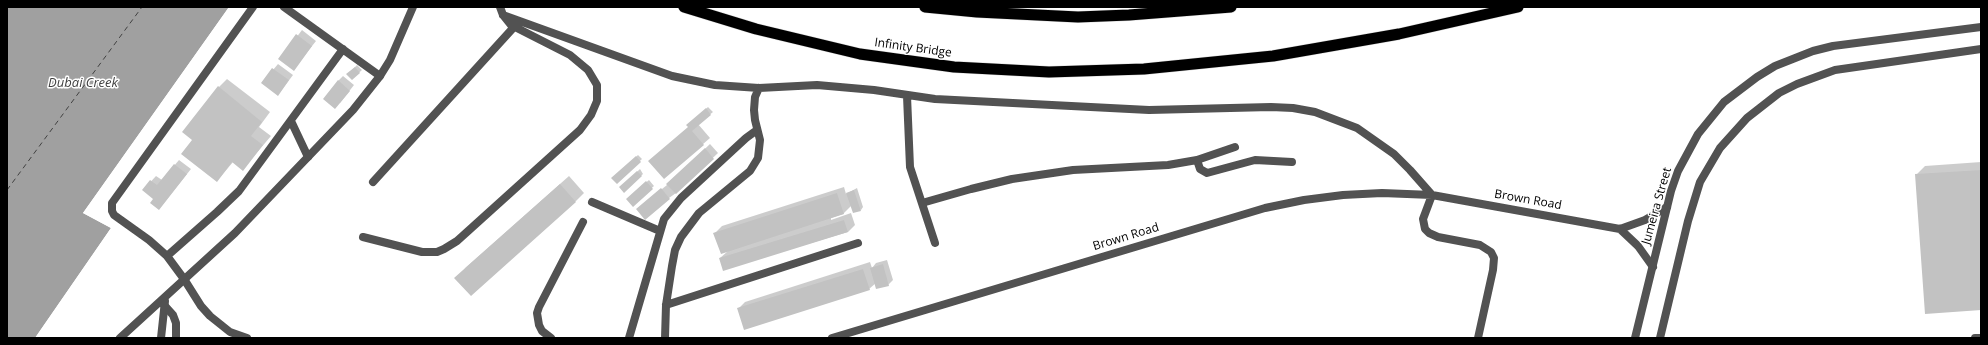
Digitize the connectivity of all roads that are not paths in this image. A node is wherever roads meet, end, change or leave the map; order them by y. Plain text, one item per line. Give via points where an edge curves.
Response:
1 (253, 7) edge
2 (284, 7) edge
3 (413, 7) edge
4 (500, 7) edge
5 (684, 7) edge
6 (924, 7) edge
7 (1194, 7) edge
8 (1231, 7) edge
9 (1518, 7) edge
10 (1179, 12) junction
11 (503, 16) junction
12 (514, 27) junction
13 (1981, 27) edge
14 (343, 49) junction
15 (1981, 49) edge
16 (380, 76) junction
17 (759, 88) junction
18 (907, 96) junction
19 (291, 121) junction
20 (757, 130) junction
21 (1234, 147) dead end
22 (308, 157) junction
23 (1197, 160) junction
24 (1292, 162) dead end
25 (373, 182) dead end
26 (1432, 195) junction
27 (592, 202) dead end
28 (922, 203) junction
29 (1667, 207) junction
30 (583, 222) dead end
31 (1620, 229) junction
32 (660, 231) junction
33 (363, 237) dead end
34 (858, 243) dead end
35 (935, 243) dead end
36 (167, 256) junction
37 (1652, 267) junction
38 (184, 278) junction
39 (165, 296) junction
40 (666, 305) junction
41 (164, 306) junction
42 (120, 338) edge
43 (161, 338) edge
44 (176, 338) edge
45 (246, 338) edge
46 (551, 338) edge
47 (630, 338) edge
48 (665, 338) edge
49 (832, 338) edge
50 (1478, 338) edge
51 (1635, 338) edge
52 (1660, 338) edge
53 (1975, 338) edge
54 (1981, 338) edge

1 - 36 street via 112,203 114,215
2 - 14 street
3 - 16 street via 390,60
4 - 11 street
5 - 9 highway, Infinity Bridge via 860,54 954,67 1033,72 1144,69 1223,62 1336,46
6 - 10 highway via 1028,16
7 - 10 highway
8 - 10 highway
11 - 12 street
11 - 17 street via 672,76 715,85
12 - 25 street
12 - 33 street via 570,55 588,70 597,86 598,101 591,116 580,130 457,241 444,249 437,252 422,252
13 - 29 street, Jumeira Street via 1834,46 1775,66 1724,102 1706,123 1678,171
14 - 16 street
14 - 19 street
15 - 52 street via 1835,70 1815,76 1779,93 1747,118 1720,148 1700,182
16 - 22 street via 353,110
17 - 18 street via 824,86 874,90
17 - 20 street via 754,110
18 - 26 street via 1150,110 1271,107 1300,109 1337,119 1376,140 1410,170
18 - 28 street via 908,157
19 - 22 street
19 - 36 street via 239,191
20 - 32 street via 672,208 664,219
20 - 40 street via 760,149 754,166 699,213 681,237 675,250
21 - 23 street
22 - 38 street via 235,233
23 - 24 street via 1200,169 1207,173 1255,160
23 - 28 street via 1148,167 1073,170 1006,181
26 - 31 street, Brown Road
26 - 49 street, Brown Road via 1382,192 1343,195 1265,208
26 - 50 street via 1423,219 1425,229 1438,237 1480,245 1491,252 1494,258
27 - 32 street
28 - 35 street
29 - 31 street via 1645,220
29 - 37 street, Jumeira Street
30 - 46 street via 537,313 542,331
31 - 37 street via 1638,246
32 - 47 street
34 - 40 street
36 - 38 street
37 - 51 street, Jumeira Street
38 - 39 street
38 - 45 street via 210,316 230,332
39 - 41 street
39 - 42 street
40 - 48 street
41 - 43 street
41 - 44 street via 176,322
53 - 54 street

